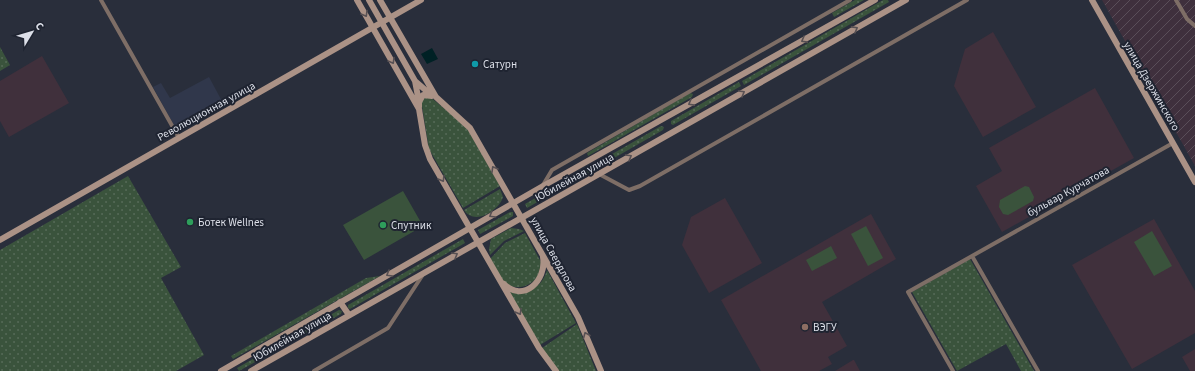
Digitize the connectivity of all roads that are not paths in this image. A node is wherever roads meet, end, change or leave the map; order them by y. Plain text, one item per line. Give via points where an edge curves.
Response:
1 (101, 0) edge
2 (358, 0) edge
3 (369, 0) edge
4 (380, 0) edge
5 (421, 0) edge
6 (850, 0) edge
7 (875, 0) edge
8 (906, 0) edge
9 (967, 0) edge
10 (1092, 0) edge
11 (1176, 0) edge
12 (390, 17) junction
13 (382, 22) junction
14 (1195, 26) edge
15 (373, 27) junction
16 (415, 81) junction
17 (433, 96) junction
18 (419, 102) junction
19 (419, 109) junction
20 (179, 138) junction
21 (1173, 143) junction
22 (599, 174) junction
23 (1195, 182) edge
24 (542, 186) junction
25 (514, 203) junction
26 (522, 217) junction
27 (470, 227) junction
28 (0, 240) edge
29 (479, 241) junction
30 (542, 254) junction
31 (972, 256) junction
32 (424, 273) junction
33 (501, 281) junction
34 (340, 302) junction
35 (349, 315) junction
36 (221, 371) edge
37 (251, 371) edge
38 (314, 371) edge
39 (556, 371) edge
40 (600, 371) edge
41 (953, 371) edge
42 (1038, 371) edge

1 - 20 street
2 -> 15 main road, улица Свердлова
3 - 13 main road, улица Свердлова
4 - 12 main road, улица Свердлова
5 - 12 main road, Революционная улица
6 - 24 street via 552,170
7 -> 24 main road, Юбилейная улица
22 -> 8 main road, Юбилейная улица
9 - 22 street via 640,186 629,190
10 - 21 main road, улица Дзержинского
11 - 14 street via 1187,19
12 - 13 main road, Революционная улица
12 - 17 main road, улица Свердлова
13 - 15 main road, Революционная улица
13 - 16 main road, улица Свердлова
15 -> 19 main road, улица Свердлова
15 - 20 main road, Революционная улица
16 - 17 main road, улица Свердлова
16 - 18 main road, улица Свердлова
17 - 18 main road via 423,95
25 -> 17 main road, улица Свердлова via 470,128
18 - 19 main road, улица Свердлова
19 -> 27 main road, улица Свердлова via 427,152
20 - 28 main road, Революционная улица
21 - 23 main road, улица Дзержинского
21 - 31 street, бульвар Курчатова
22 - 26 main road, Юбилейная улица
24 - 25 main road, Юбилейная улица
25 - 26 main road, улица Свердлова
25 -> 27 main road, Юбилейная улица
26 - 29 main road, Юбилейная улица
26 - 30 main road, улица Свердлова
27 - 29 main road, улица Свердлова
27 -> 34 main road, Юбилейная улица
32 -> 29 main road, Юбилейная улица
29 - 33 main road, улица Свердлова
30 - 33 main road via 544,270 534,286 514,290
40 -> 30 main road, улица Свердлова via 578,317
31 - 41 street, бульвар Курчатова via 908,292
31 - 42 street
32 - 35 main road, Юбилейная улица
32 - 38 street via 388,328
33 -> 39 main road, улица Свердлова via 539,348
34 - 35 main road
34 - 36 main road, Юбилейная улица
35 - 37 main road, Юбилейная улица

